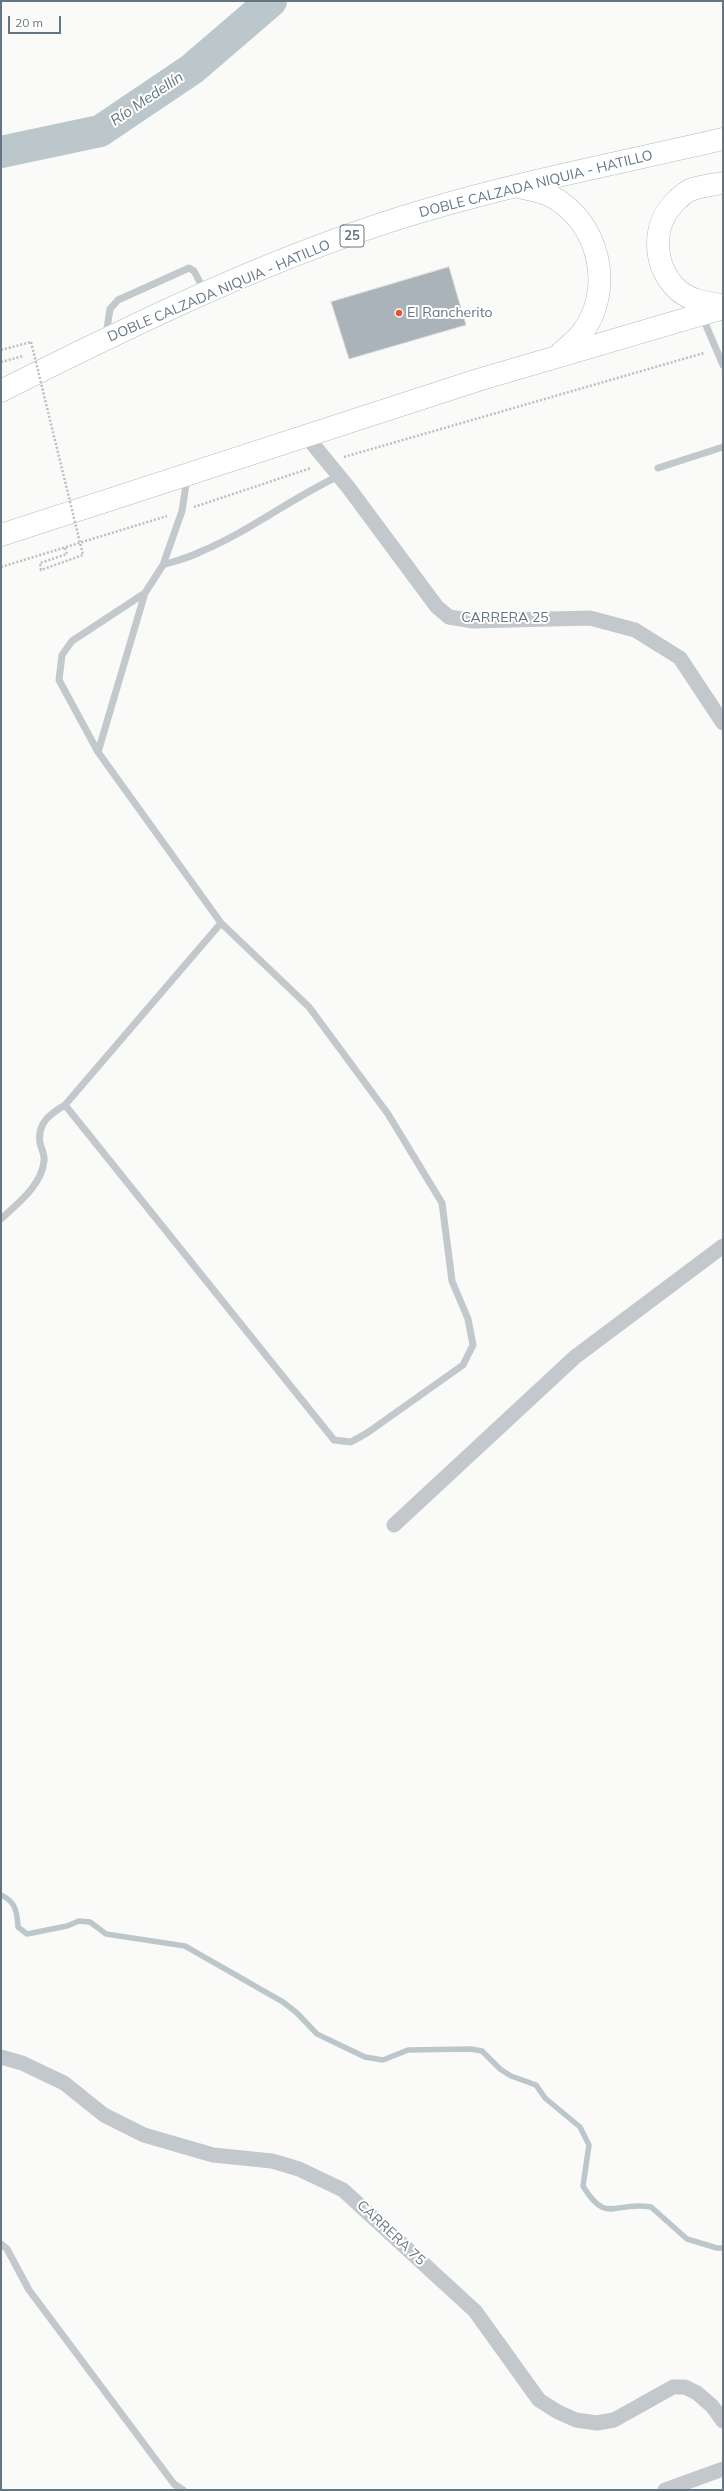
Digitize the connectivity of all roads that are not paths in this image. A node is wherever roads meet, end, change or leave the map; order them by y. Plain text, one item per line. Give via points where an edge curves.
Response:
1 (723, 140) edge
2 (723, 183) edge
3 (517, 186) junction
4 (206, 294) junction
5 (723, 306) edge
6 (701, 314) junction
7 (106, 338) junction
8 (557, 356) junction
9 (723, 365) edge
10 (1, 391) edge
11 (306, 437) junction
12 (723, 447) edge
13 (658, 468) dead end
14 (188, 474) junction
15 (339, 476) junction
16 (1, 535) edge
17 (163, 565) junction
18 (145, 593) junction
19 (723, 723) edge
20 (98, 752) junction
21 (221, 923) junction
22 (65, 1105) junction
23 (1, 1219) edge
24 (723, 1246) edge
25 (394, 1525) dead end
26 (1, 2057) edge
27 (1, 2244) edge
28 (723, 2421) edge
29 (723, 2469) edge
30 (183, 2490) edge
31 (664, 2490) edge

1 - 3 highway, DOBLE CALZADA NIQUIA - HATILLO / 25
2 - 5 highway via 689,190 669,207 659,229 657,246 659,261 678,289 699,302
3 - 4 highway, DOBLE CALZADA NIQUIA - HATILLO / 25 via 426,210 342,239
3 - 8 highway via 548,195 575,214 593,242 601,273 596,306 581,334
4 - 7 highway, DOBLE CALZADA NIQUIA - HATILLO / 25
4 - 7 lane via 194,271 189,268 118,300 110,310
5 - 6 highway
6 - 8 highway
6 - 9 lane
7 - 10 highway, DOBLE CALZADA NIQUIA - HATILLO / 25
8 - 11 highway
11 - 14 highway
11 - 15 street, CARRERA 25
12 - 13 lane
14 - 16 highway
14 - 17 lane via 182,511
15 - 17 lane via 314,487 232,537 200,553
15 - 19 street, CARRERA 25 via 437,606 449,617 473,621 590,618 635,630 680,658
17 - 18 lane
18 - 20 lane
18 - 20 lane via 72,641 62,655 59,680
20 - 21 lane
21 - 22 lane
21 - 22 lane via 309,1007 388,1114 442,1203 452,1281 468,1319 473,1345 463,1365 367,1433 351,1442 334,1440
22 - 23 lane via 50,1114 41,1126 40,1142 44,1161 37,1179
24 - 25 street via 576,1357
26 - 28 street, CARRERA 75 via 22,2063 64,2084 104,2115 144,2135 213,2155 272,2161 299,2169 343,2190 475,2311 538,2400 558,2412 576,2420 597,2423 614,2420 673,2386 685,2387 697,2393 712,2406
27 - 30 lane via 7,2249 29,2290 174,2484
29 - 31 street

